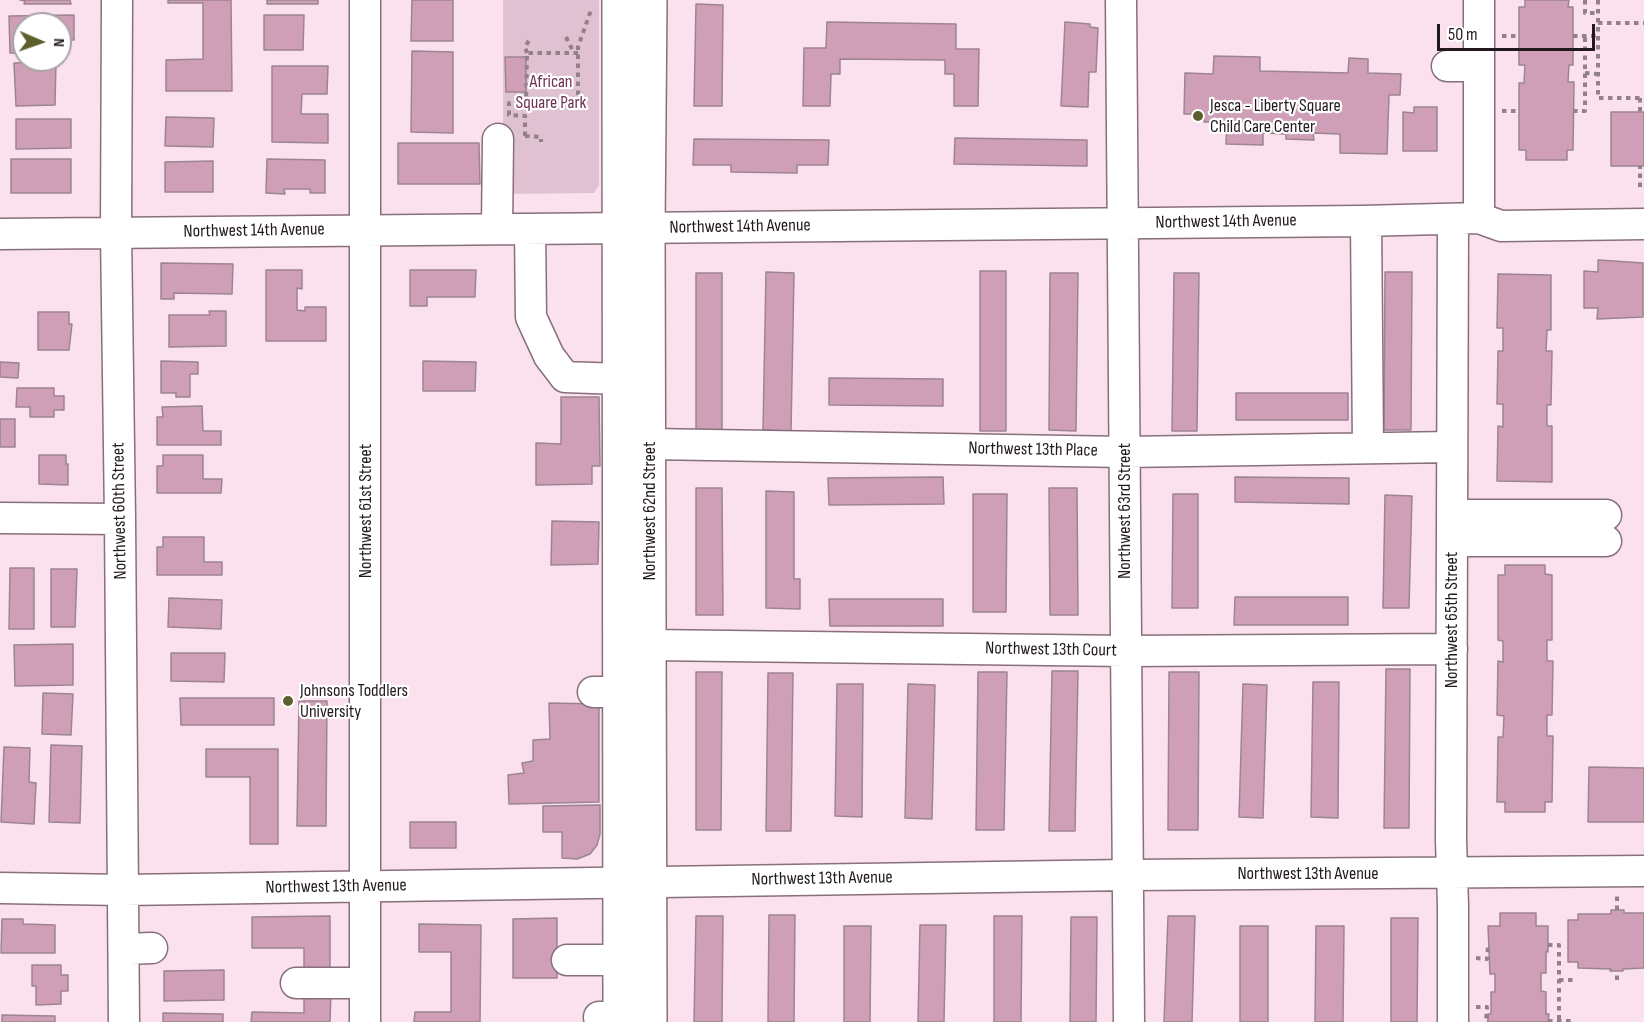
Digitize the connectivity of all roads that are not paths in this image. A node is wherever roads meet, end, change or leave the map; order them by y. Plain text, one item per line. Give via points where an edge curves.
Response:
1 (117, 0) edge
2 (365, 0) edge
3 (650, 0) edge
4 (1121, 0) edge
5 (1479, 0) edge
6 (605, 1) edge
7 (1447, 66) dead end
8 (1479, 66) junction
9 (511, 138) road end
10 (1642, 196) edge
11 (1466, 218) junction
12 (1366, 221) junction
13 (1123, 224) junction
14 (1644, 224) edge
15 (634, 228) junction
16 (497, 229) junction
17 (530, 229) junction
18 (367, 230) junction
19 (116, 232) junction
20 (0, 234) edge
21 (620, 379) junction
22 (650, 444) junction
23 (1452, 447) junction
24 (1368, 448) junction
25 (1125, 452) junction
26 (0, 518) edge
27 (120, 519) junction
28 (1452, 528) junction
29 (1606, 528) dead end
30 (623, 639) junction
31 (1452, 649) junction
32 (1126, 651) junction
33 (1644, 871) edge
34 (1452, 873) junction
35 (1128, 875) junction
36 (635, 882) junction
37 (366, 886) junction
38 (0, 888) edge
39 (124, 890) junction
40 (567, 960) dead end
41 (620, 960) junction
42 (296, 982) dead end
43 (365, 983) junction
44 (1464, 1014) edge
45 (623, 1020) edge
46 (124, 1022) edge
47 (365, 1022) edge
48 (1129, 1022) edge

1 - 19 street, Northwest 60th Street
2 - 18 street, Northwest 61st Street
3 - 15 main road, Northwest 62nd Street
4 - 13 street, Northwest 63rd Street
5 - 8 street, Northwest 65th Street
6 - 15 main road, Northwest 62nd Street
7 - 8 street
8 - 11 street, Northwest 65th Street
9 - 16 street
10 - 11 street, Northwest 14th Avenue via 1499,207
11 - 12 street, Northwest 14th Avenue
11 - 14 street, Northwest 14th Avenue via 1501,226
11 - 23 street, Northwest 65th Street
12 - 13 street, Northwest 14th Avenue
12 - 24 street
13 - 15 street, Northwest 14th Avenue
13 - 25 street, Northwest 63rd Street
15 - 17 street, Northwest 14th Avenue
15 - 21 main road, Northwest 62nd Street
15 - 22 main road, Northwest 62nd Street
16 - 17 street, Northwest 14th Avenue
16 - 18 street, Northwest 14th Avenue
17 - 21 street via 531,317 549,356 565,376
18 - 19 street, Northwest 14th Avenue
18 - 37 street, Northwest 61st Street
19 - 20 street, Northwest 14th Avenue
19 - 27 street, Northwest 60th Street
21 - 30 main road, Northwest 62nd Street via 609,502
22 - 25 street, Northwest 13th Place
22 - 30 main road, Northwest 62nd Street
23 - 24 street, Northwest 13th Place
23 - 28 street, Northwest 65th Street
24 - 25 street, Northwest 13th Place
25 - 32 street, Northwest 63rd Street
26 - 27 street
27 - 39 street, Northwest 60th Street
28 - 29 street
28 - 31 street, Northwest 65th Street
30 - 32 street, Northwest 13th Court
30 - 36 main road, Northwest 62nd Street
30 - 36 main road, Northwest 62nd Street via 606,692 609,773
31 - 32 street, Northwest 13th Court
31 - 34 street, Northwest 65th Street
32 - 35 street, Northwest 63rd Street
33 - 34 street, Northwest 13th Avenue
34 - 35 street, Northwest 13th Avenue
34 - 44 street, Northwest 65th Street
35 - 36 street, Northwest 13th Avenue
35 - 48 street, Northwest 63rd Street
36 - 37 street, Northwest 13th Avenue
36 - 41 main road, Northwest 62nd Street
36 - 45 main road, Northwest 62nd Street
37 - 39 street, Northwest 13th Avenue
37 - 43 street, Northwest 61st Street
38 - 39 street, Northwest 13th Avenue
39 - 46 street, Northwest 60th Street via 138,948
40 - 41 street
41 - 45 main road, Northwest 62nd Street
42 - 43 street
43 - 47 street, Northwest 61st Street

